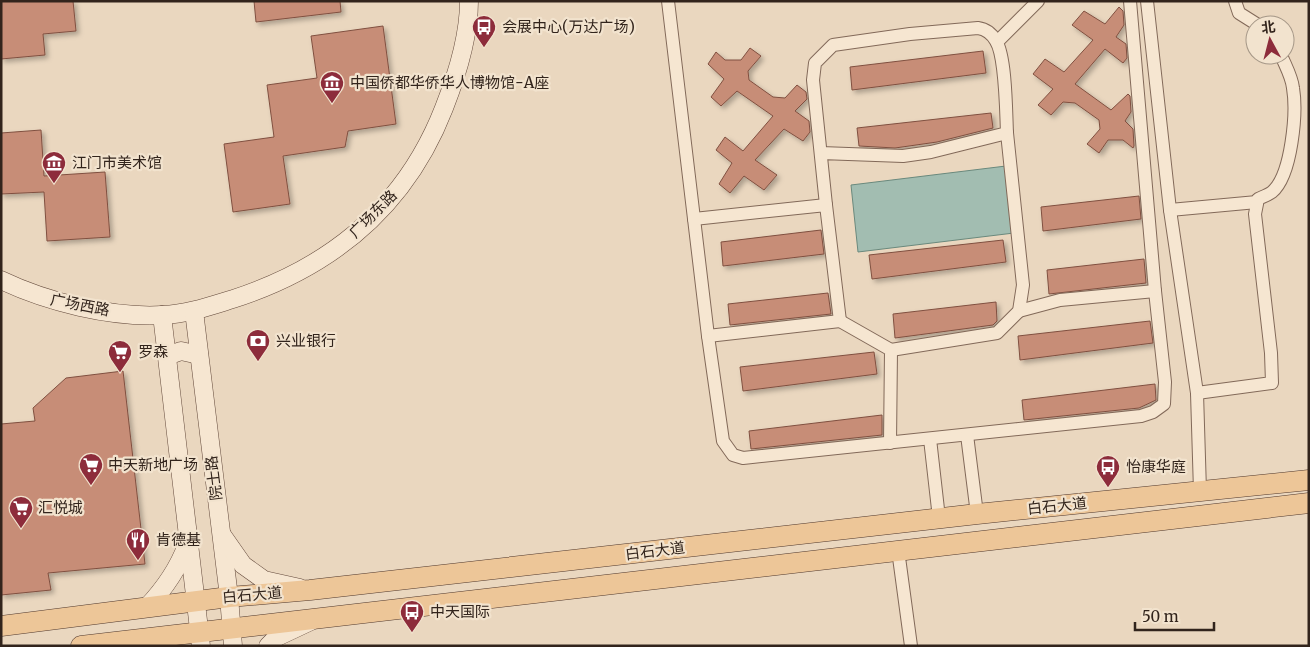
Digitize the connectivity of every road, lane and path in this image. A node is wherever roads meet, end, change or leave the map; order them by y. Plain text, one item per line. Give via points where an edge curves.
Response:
1 (468, 1) edge
2 (668, 1) edge
3 (1038, 1) edge
4 (1130, 1) edge
5 (1148, 1) edge
6 (1235, 1) edge
7 (1245, 17) edge
8 (997, 42) junction
9 (1285, 65) edge
10 (1007, 133) junction
11 (821, 153) junction
12 (1257, 202) junction
13 (826, 205) junction
14 (1170, 210) junction
15 (694, 219) junction
16 (1, 280) edge
17 (1155, 291) junction
18 (194, 311) junction
19 (1019, 311) junction
20 (162, 315) junction
21 (840, 321) junction
22 (708, 336) junction
23 (890, 350) junction
24 (199, 355) junction
25 (167, 356) junction
26 (1197, 393) junction
27 (967, 435) junction
28 (930, 439) junction
29 (890, 443) junction
30 (1309, 471) edge
31 (1309, 480) edge
32 (1269, 484) junction
33 (1200, 491) junction
34 (1309, 503) edge
35 (1270, 507) junction
36 (1309, 510) edge
37 (977, 514) junction
38 (939, 518) junction
39 (220, 533) junction
40 (188, 542) junction
41 (898, 550) junction
42 (310, 590) junction
43 (230, 597) junction
44 (196, 601) junction
45 (147, 607) junction
46 (320, 617) junction
47 (1, 626) edge
48 (232, 637) edge
49 (200, 638) edge
50 (118, 641) junction
51 (81, 646) edge
52 (144, 646) edge
53 (268, 646) edge
54 (911, 646) edge

1 - 18 main road, 广场东路 via 469,13 460,58 433,136 391,200 341,246 313,264 256,291
2 - 15 street
3 - 8 street
4 - 17 street
5 - 14 street
6 - 7 street via 1239,13
8 - 10 street via 1001,55
8 - 11 street via 992,34 978,28 910,34 829,47 814,63
9 - 12 street via 1293,87 1293,138 1288,162 1280,178 1272,192
10 - 11 street via 903,156
10 - 19 street via 1023,285
11 - 13 street
12 - 14 street
12 - 26 street via 1255,214 1272,384
13 - 15 street
13 - 21 street
14 - 26 street
15 - 22 street
16 - 20 main road, 广场西路 via 31,294 98,310
17 - 19 street via 1060,300
17 - 27 street via 1165,382 1164,404 1160,408 1140,416
18 - 20 main road, 广场东路
18 - 24 main road, 院士路
19 - 23 street via 997,333
20 - 25 main road
21 - 22 street
21 - 23 street
22 - 29 street via 723,441 733,455 743,458
23 - 29 street
24 - 25 main road via 181,351
24 - 39 main road, 院士路
25 - 40 main road
26 - 33 street
27 - 28 street
27 - 37 street
28 - 29 street
28 - 38 street
30 - 32 main road
31 - 32 main road, 白石大道
32 - 33 main road, 白石大道
32 - 35 main road
33 - 37 main road, 白石大道
34 - 35 main road, 白石大道
35 - 36 main road
35 - 41 main road, 白石大道
37 - 38 main road, 白石大道
38 - 42 main road, 白石大道
39 - 42 main road via 243,565 264,580
39 - 43 main road, 院士路
40 - 44 main road
40 - 45 main road via 180,565
41 - 46 main road, 白石大道
41 - 54 street
42 - 43 main road, 白石大道
43 - 44 main road, 白石大道
43 - 48 main road, 院士路
44 - 45 main road, 白石大道
44 - 49 main road
45 - 47 main road, 白石大道
46 - 48 main road, 白石大道
46 - 53 main road via 277,637
48 - 49 main road, 白石大道
49 - 50 main road, 白石大道
50 - 51 main road, 白石大道
50 - 52 main road

